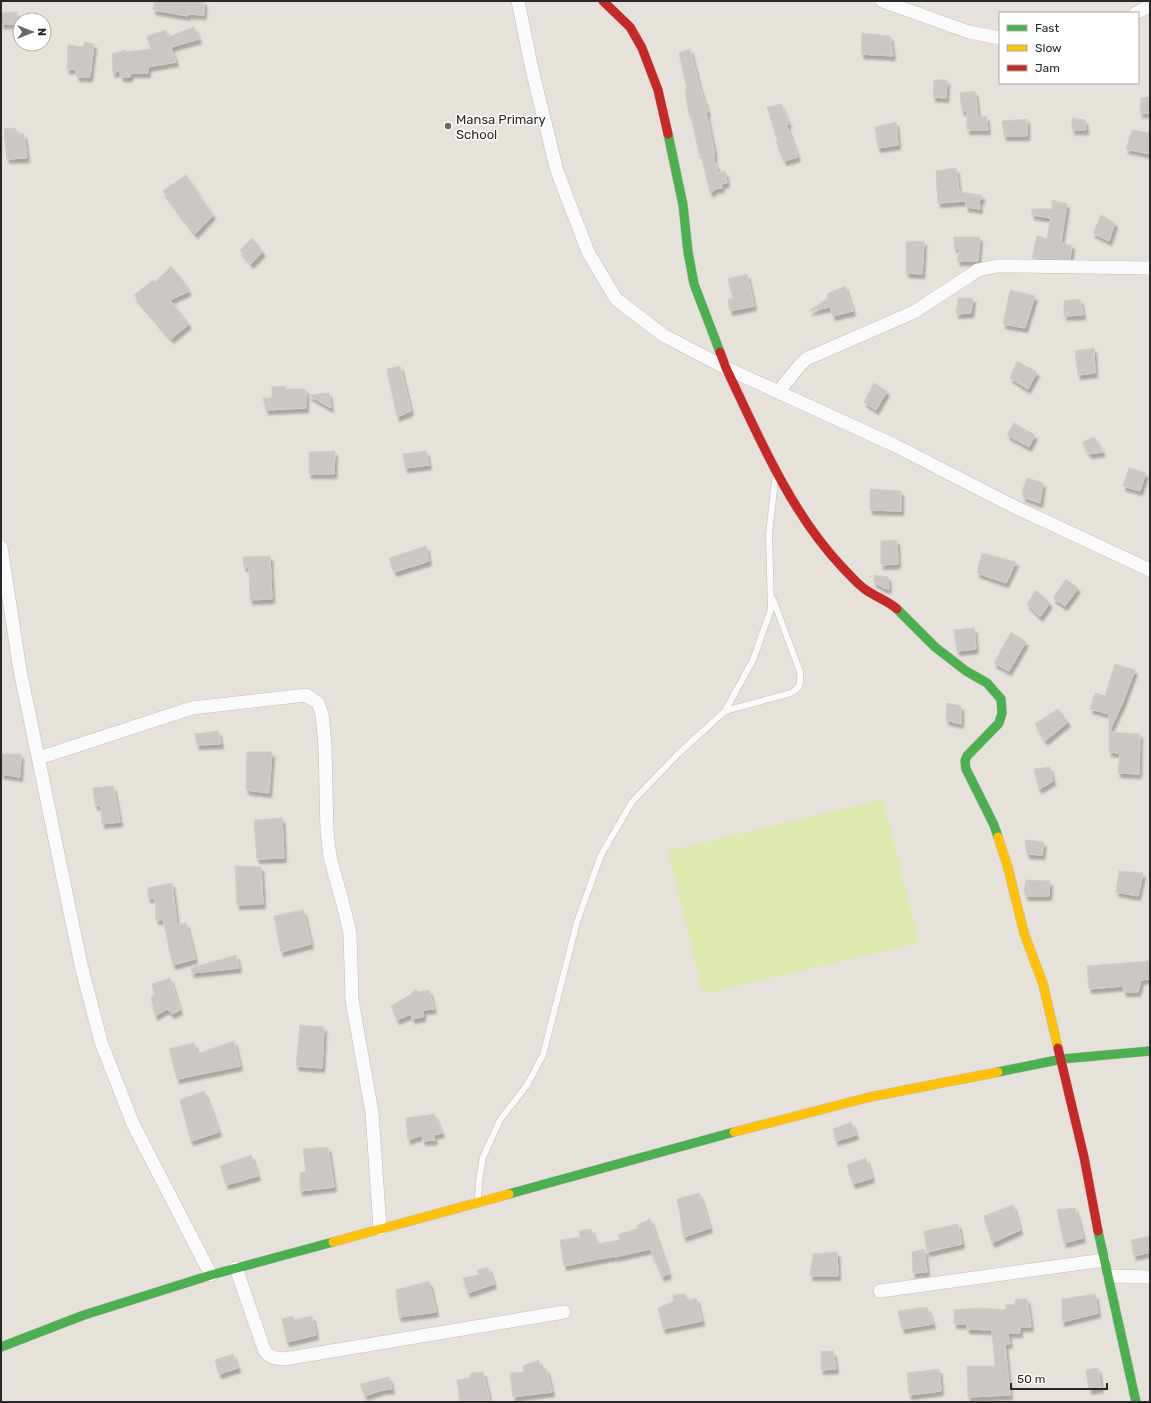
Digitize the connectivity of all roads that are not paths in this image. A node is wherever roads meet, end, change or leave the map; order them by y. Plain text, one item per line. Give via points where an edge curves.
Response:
1 (518, 1) edge
2 (603, 1) edge
3 (882, 1) edge
4 (1150, 6) edge
5 (1138, 12) edge
6 (999, 38) edge
7 (1150, 268) edge
8 (726, 368) junction
9 (778, 392) junction
10 (776, 472) junction
11 (1, 547) edge
12 (1150, 570) edge
13 (771, 596) junction
14 (725, 711) junction
15 (39, 758) junction
16 (1150, 1051) edge
17 (1062, 1059) junction
18 (478, 1203) junction
19 (380, 1229) junction
20 (1104, 1260) junction
21 (236, 1268) junction
22 (211, 1275) junction
23 (1109, 1276) junction
24 (1150, 1277) edge
25 (880, 1292) dead end
26 (564, 1312) dead end
27 (1, 1347) edge
28 (1136, 1402) edge

1 - 8 street via 557,171 588,252 616,300 663,335
2 - 8 street via 630,27 642,48 658,90 683,205 694,284
3 - 6 street via 969,32
4 - 5 street
7 - 9 street via 997,266 978,270 914,312 806,359
8 - 9 street
8 - 10 street
9 - 12 street via 894,445 1011,505
10 - 13 lane via 769,534
10 - 17 street via 803,516 843,568 865,589 893,606 935,647 991,687 1001,699 1002,713 999,723 967,756 966,768 994,825 1024,933 1043,984
11 - 15 street via 20,670
13 - 14 lane via 771,609 753,660
13 - 14 lane via 800,672 801,682 798,689 791,693
14 - 18 lane via 678,754 632,802 601,855 578,922 543,1055 527,1086 500,1120 483,1157
15 - 19 street via 192,708 306,695 318,703 322,714 325,745 327,832 330,857 350,934 352,1000 372,1113
15 - 22 street via 81,965 101,1042 133,1124
16 - 17 street
17 - 18 street via 870,1097
17 - 20 street
18 - 19 street
19 - 21 street
20 - 23 street
20 - 25 street
21 - 22 street
21 - 26 street via 264,1349 272,1358 284,1359
22 - 27 street via 84,1315
23 - 24 street
23 - 28 street

